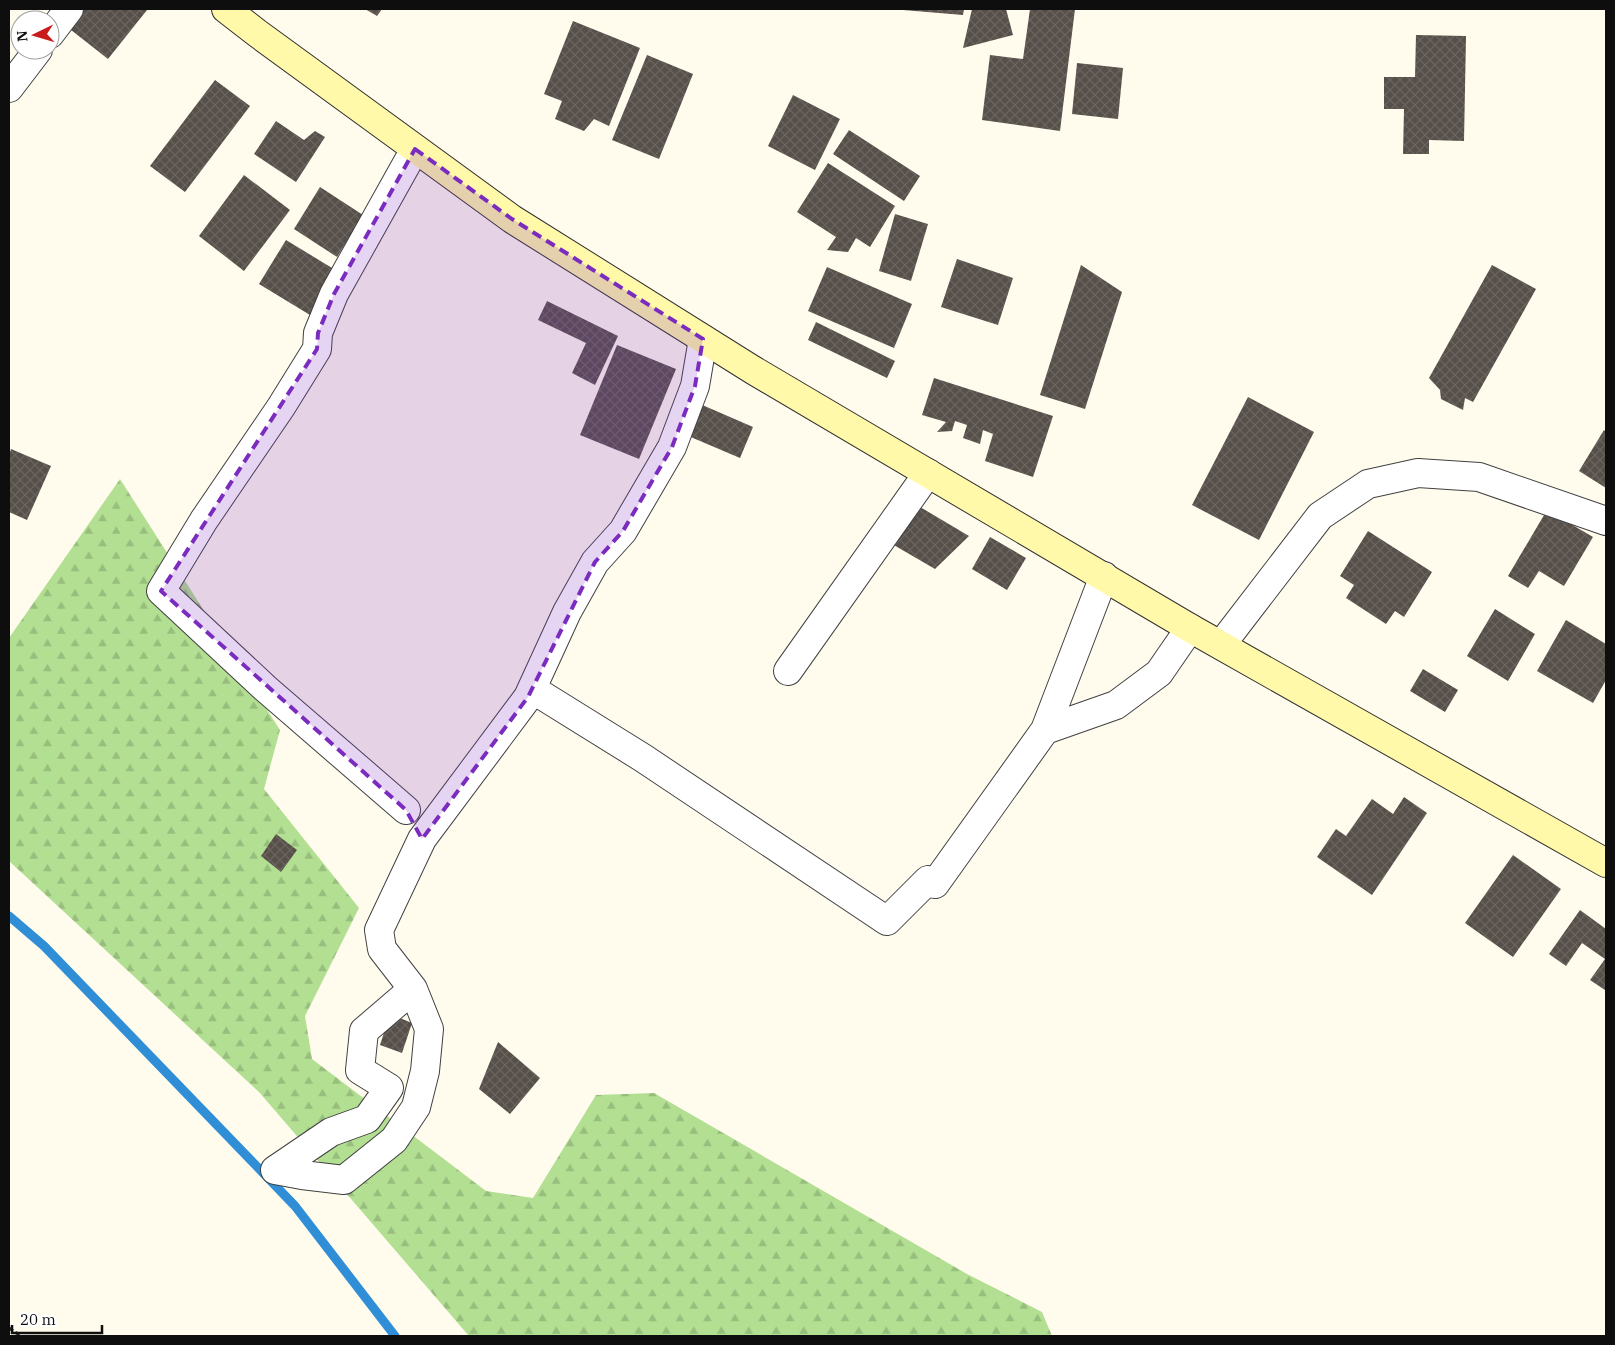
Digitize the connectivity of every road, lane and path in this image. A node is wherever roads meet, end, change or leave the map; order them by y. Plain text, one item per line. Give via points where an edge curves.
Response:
1 (69, 9) edge
2 (226, 9) edge
3 (60, 21) edge
4 (30, 60) edge
5 (9, 88) edge
6 (415, 148) junction
7 (703, 339) junction
8 (928, 473) junction
9 (1606, 521) edge
10 (1104, 576) junction
11 (1190, 628) junction
12 (1221, 645) junction
13 (788, 671) dead end
14 (532, 689) junction
15 (1045, 730) junction
16 (406, 810) junction
17 (442, 813) junction
18 (422, 839) junction
19 (1606, 863) edge
20 (413, 989) junction
21 (9, 1328) edge
22 (20, 1336) edge

1 - 3 street
2 - 6 street
4 - 5 street
6 - 7 street via 512,219
6 - 16 street via 334,294 318,333 317,348 161,591 265,688
7 - 8 street
7 - 14 street via 695,386 672,447 623,531 594,562
8 - 10 street
8 - 13 street
9 - 12 street via 1479,477 1418,473 1368,484 1320,516
10 - 11 street
10 - 15 street
11 - 12 street
11 - 15 street via 1159,673 1116,704
12 - 19 street
14 - 15 street via 643,758 886,921 928,880 935,884
14 - 17 street
16 - 17 street
16 - 18 street
17 - 18 street
18 - 20 street via 379,930 382,949
20 - 20 street via 364,1031 360,1070 389,1088 367,1119 331,1132 275,1170 344,1180 394,1140 416,1107 425,1071 429,1028
21 - 22 path

